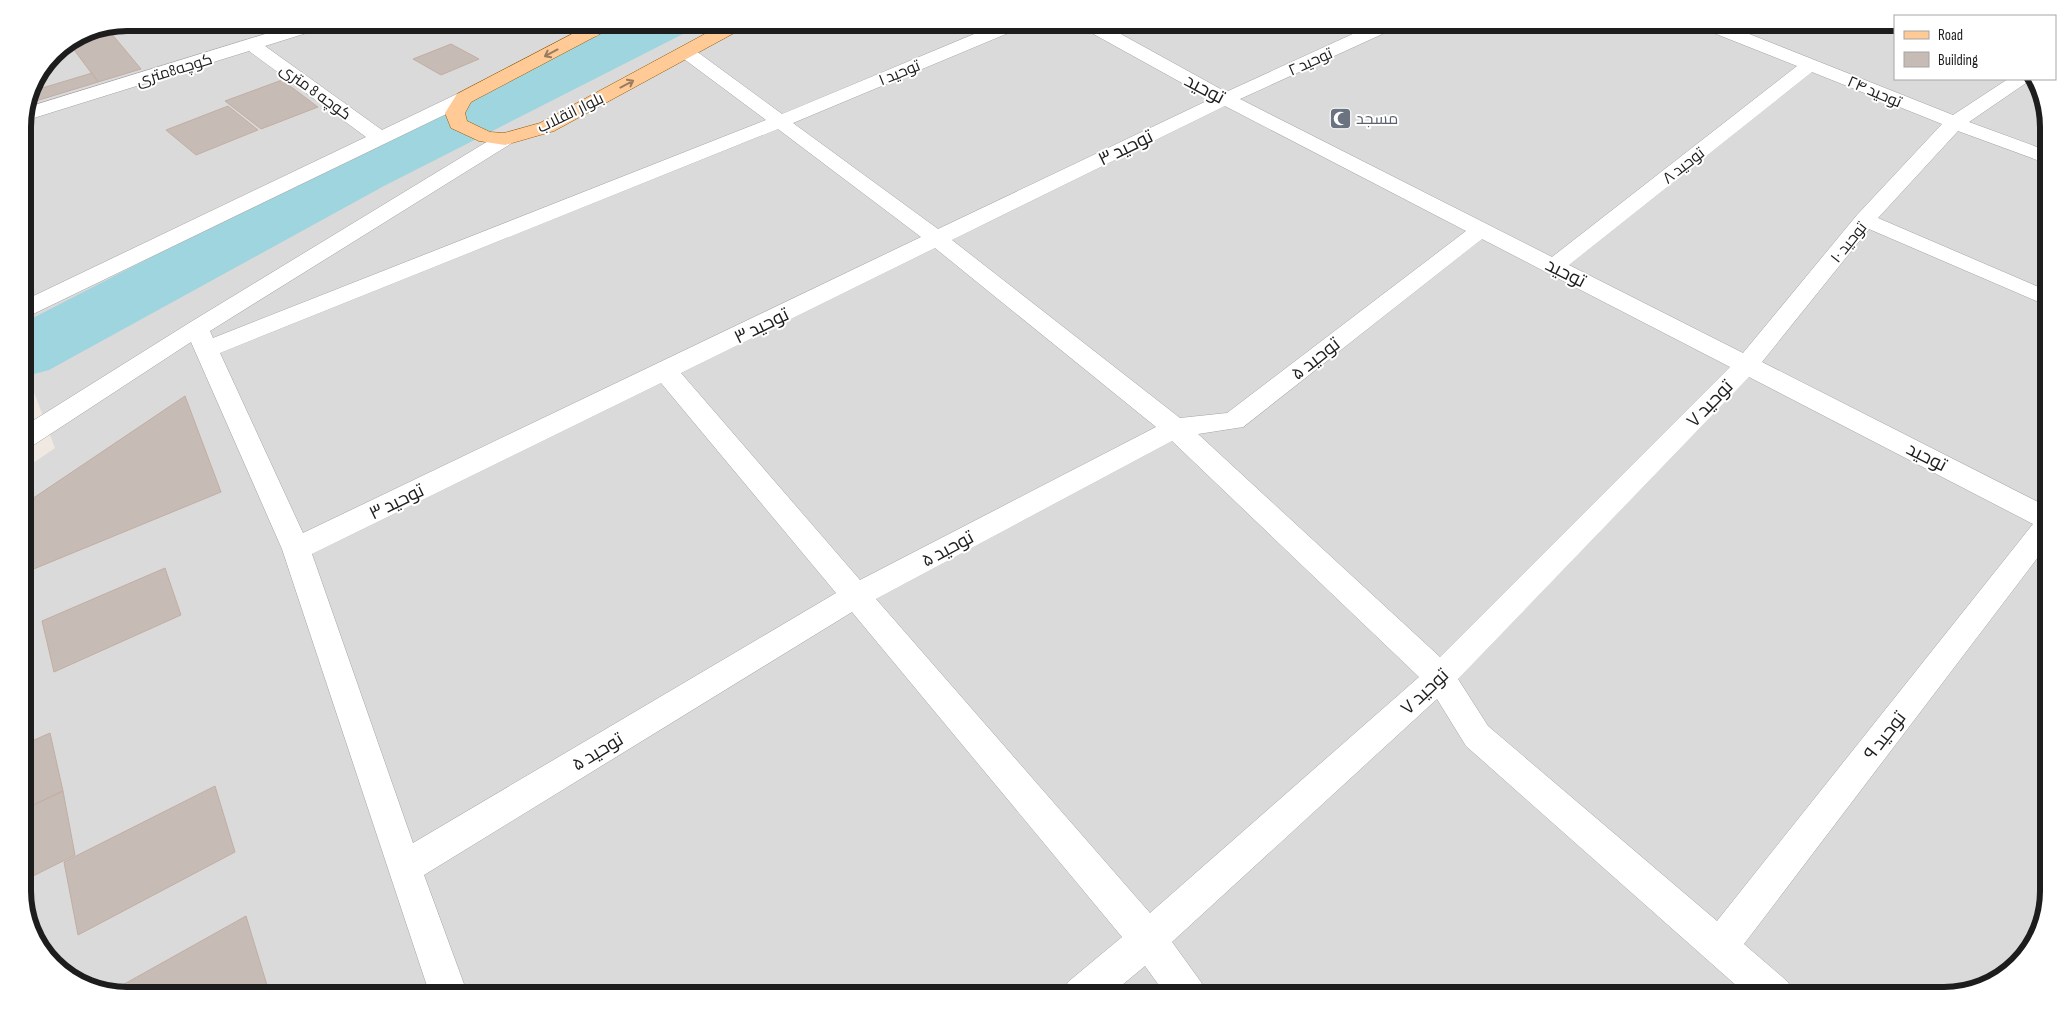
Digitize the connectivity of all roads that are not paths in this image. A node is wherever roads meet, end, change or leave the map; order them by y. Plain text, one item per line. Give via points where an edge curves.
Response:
1 (295, 31) edge
2 (578, 31) edge
3 (724, 31) edge
4 (997, 31) edge
5 (1101, 31) edge
6 (1374, 31) edge
7 (1724, 31) edge
8 (1732, 31) edge
9 (1729, 33) junction
10 (252, 45) junction
11 (686, 52) junction
12 (1811, 64) junction
13 (2019, 80) edge
14 (1225, 99) junction
15 (460, 106) junction
16 (32, 112) edge
17 (779, 122) junction
18 (1953, 124) junction
19 (380, 138) junction
20 (495, 138) junction
21 (2040, 155) edge
22 (1865, 220) junction
23 (1482, 229) junction
24 (936, 239) junction
25 (1554, 266) junction
26 (2040, 296) edge
27 (31, 306) edge
28 (202, 338) junction
29 (1747, 364) junction
30 (665, 371) junction
31 (1175, 428) junction
32 (31, 434) edge
33 (2040, 515) edge
34 (2040, 534) edge
35 (296, 549) junction
36 (857, 595) junction
37 (1440, 677) junction
38 (404, 868) junction
39 (1148, 939) junction
40 (1720, 946) junction
41 (446, 987) edge
42 (1092, 987) edge
43 (1182, 987) edge
44 (1765, 987) edge

1 - 10 street, کوچه8متری
2 -> 15 main road
3 - 11 main road, بلوار انقلاب
4 - 17 street, توحید ۱
5 - 14 street, توحید
6 - 14 street, توحید ۲
7 - 9 street, توحید ۲۴
8 - 9 street
9 - 12 street, توحید ۲۴
10 - 16 street, کوچه8متری
10 - 19 street, کوچه 8 متری
11 - 17 street
20 -> 11 main road, بلوار انقلاب via 546,127
12 - 18 street, توحید ۲۴
12 - 25 street, توحید ۸
13 - 18 street, توحید ۱۰
14 - 23 street, توحید
14 - 24 street, توحید ۳
15 - 19 street
15 - 20 main road via 458,124
17 - 24 street
17 - 28 street, توحید ۱
18 - 21 street, توحید ۲۴
18 - 22 street, توحید ۱۰
19 - 27 street
20 - 28 street
22 - 26 street
22 - 29 street, توحید ۱۰
23 - 25 street, توحید
23 - 31 street, توحید ۵ via 1234,421
24 - 30 street, توحید ۳
24 - 31 street
25 - 29 street, توحید
28 - 32 street
28 - 35 street
29 - 33 street, توحید
29 - 37 street, توحید ۷
30 - 35 street, توحید ۳
30 - 36 street
31 - 36 street, توحید ۵
31 - 37 street
34 - 40 street, توحید ۹
35 - 38 street
36 - 38 street, توحید ۵
36 - 39 street
37 - 39 street, توحید ۷
37 - 40 street via 1476,736
38 - 41 street
39 - 42 street, توحید ۷
39 - 43 street
40 - 44 street

